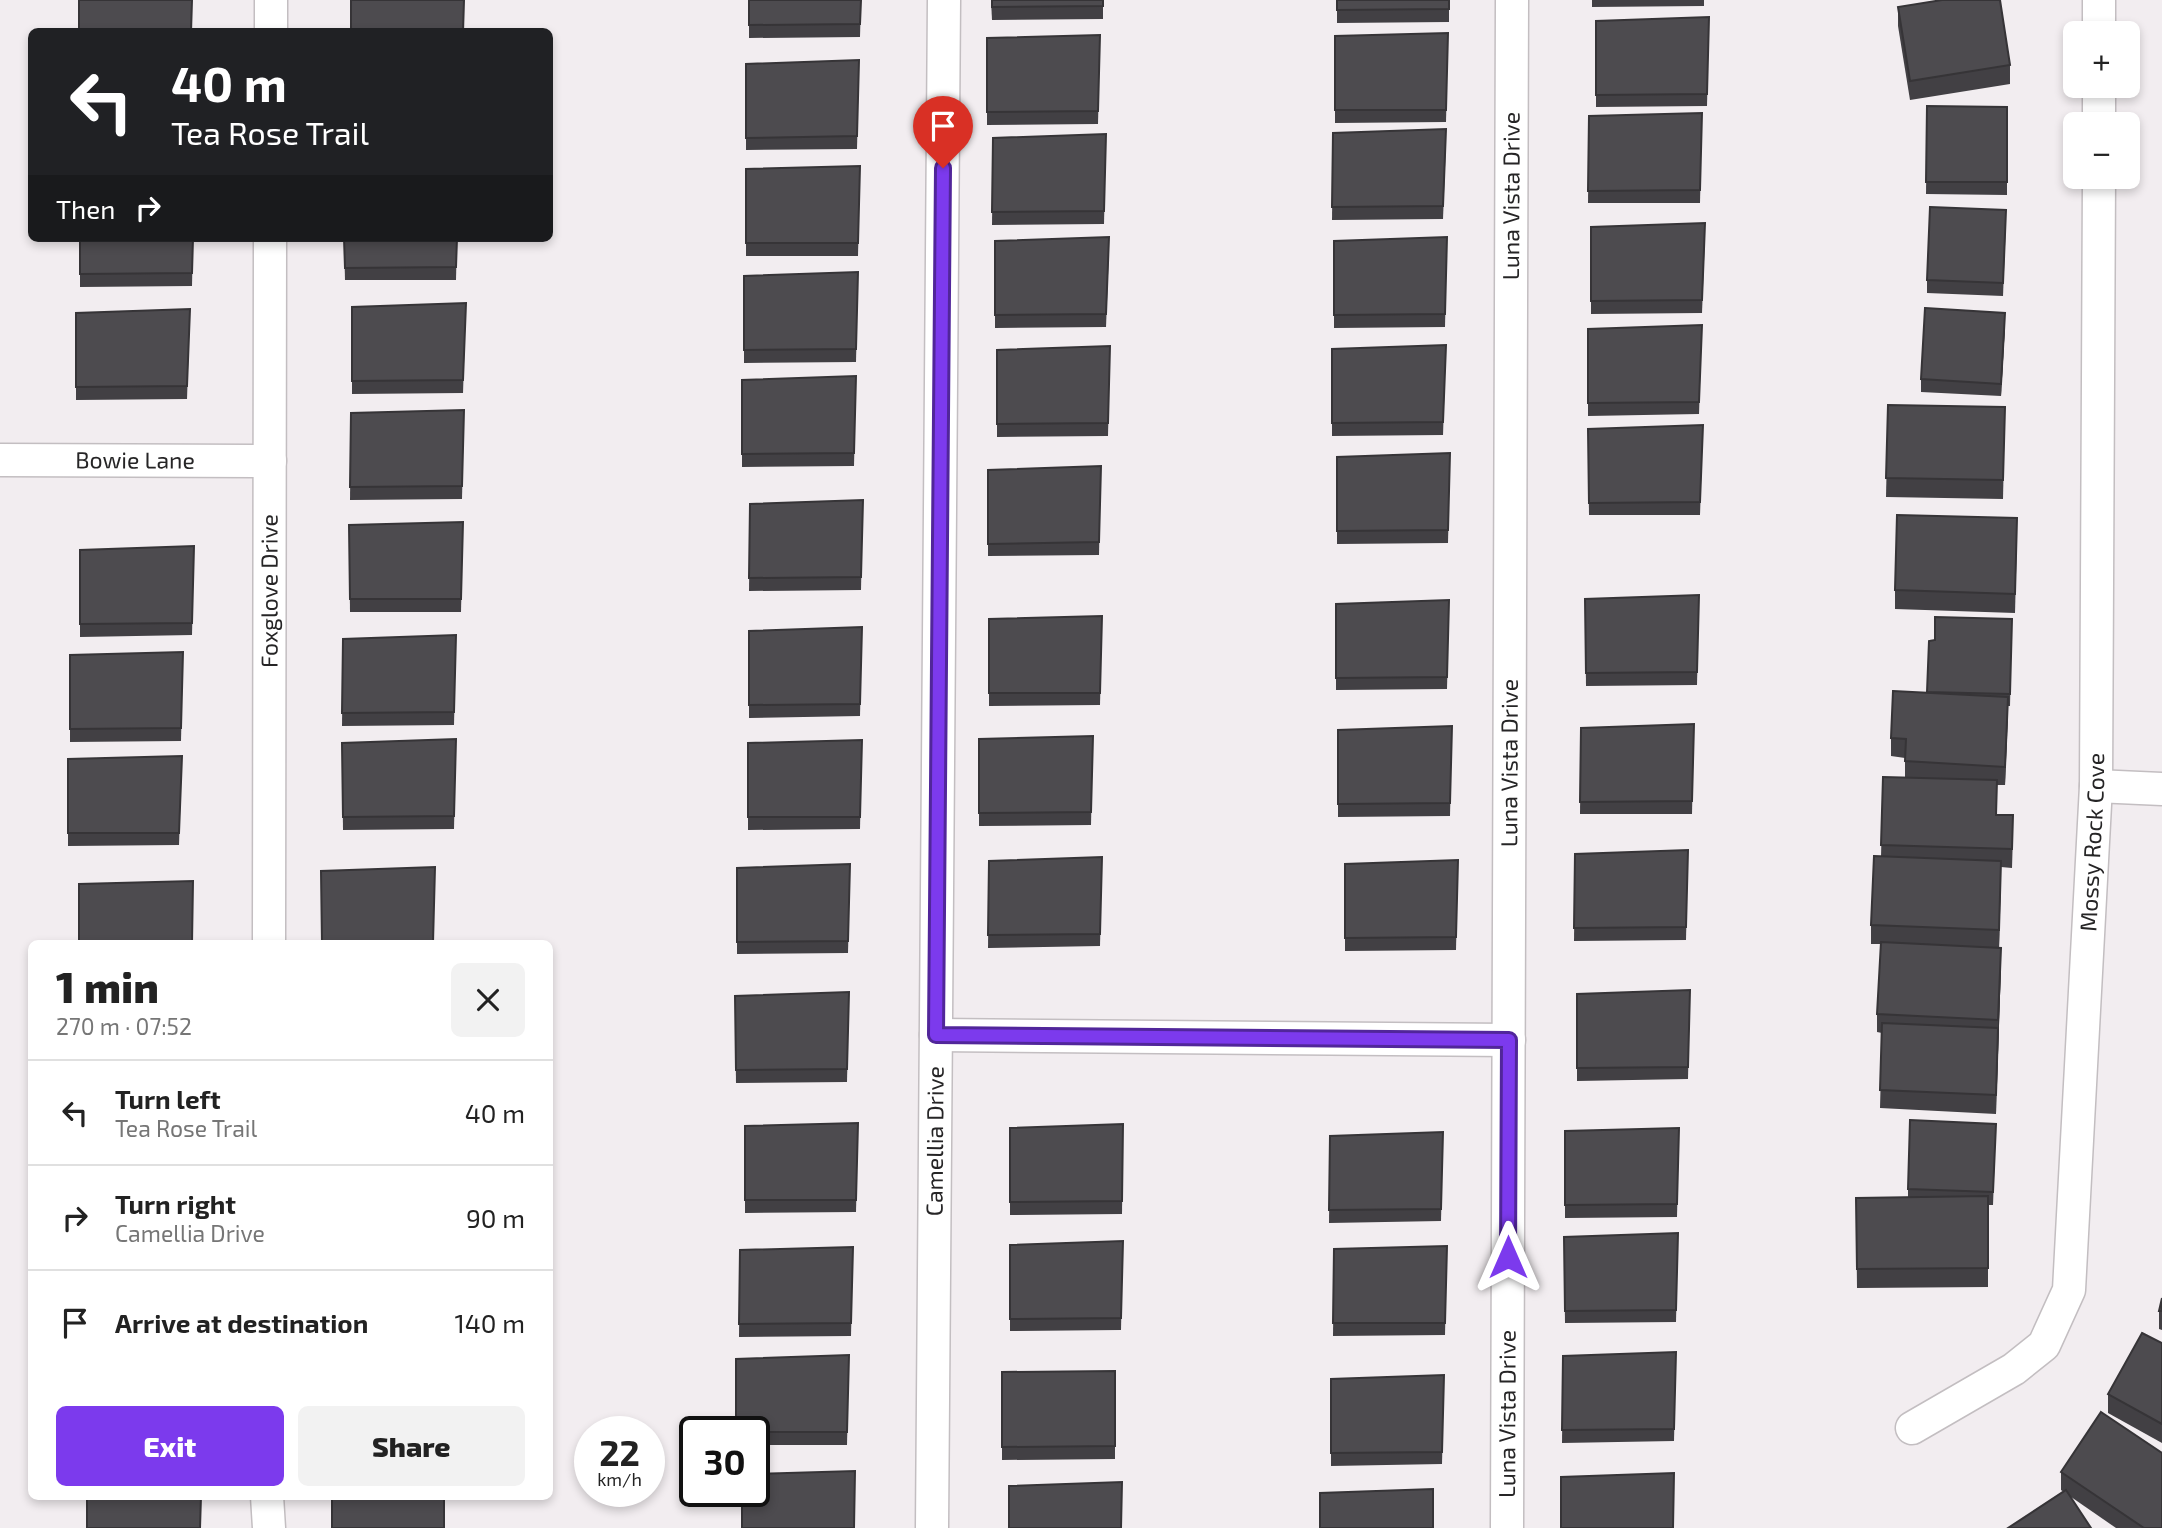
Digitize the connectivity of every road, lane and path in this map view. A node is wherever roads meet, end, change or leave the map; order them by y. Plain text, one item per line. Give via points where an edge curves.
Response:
1 (271, 0) edge
2 (944, 0) edge
3 (1512, 0) edge
4 (2099, 0) edge
5 (2099, 21) edge
6 (271, 28) edge
7 (2098, 189) edge
8 (270, 242) edge
9 (0, 460) edge
10 (270, 461) junction
11 (2096, 786) junction
12 (2162, 789) edge
13 (269, 940) edge
14 (936, 1035) junction
15 (1509, 1040) junction
16 (1912, 1428) dead end
17 (267, 1500) edge
18 (269, 1528) edge
19 (932, 1528) edge
20 (1507, 1528) edge

1 - 6 street
2 - 14 street, Camellia Drive
3 - 15 street, Luna Vista Drive
4 - 5 street
7 - 11 street, Mossy Rock Cove
8 - 10 street, Foxglove Drive
9 - 10 street, Bowie Lane
10 - 13 street, Foxglove Drive
11 - 12 street
11 - 16 street, Mossy Rock Cove via 2069,1290 2044,1345 2014,1368
14 - 15 street
14 - 19 street, Camellia Drive
15 - 20 street, Luna Vista Drive
17 - 18 street

